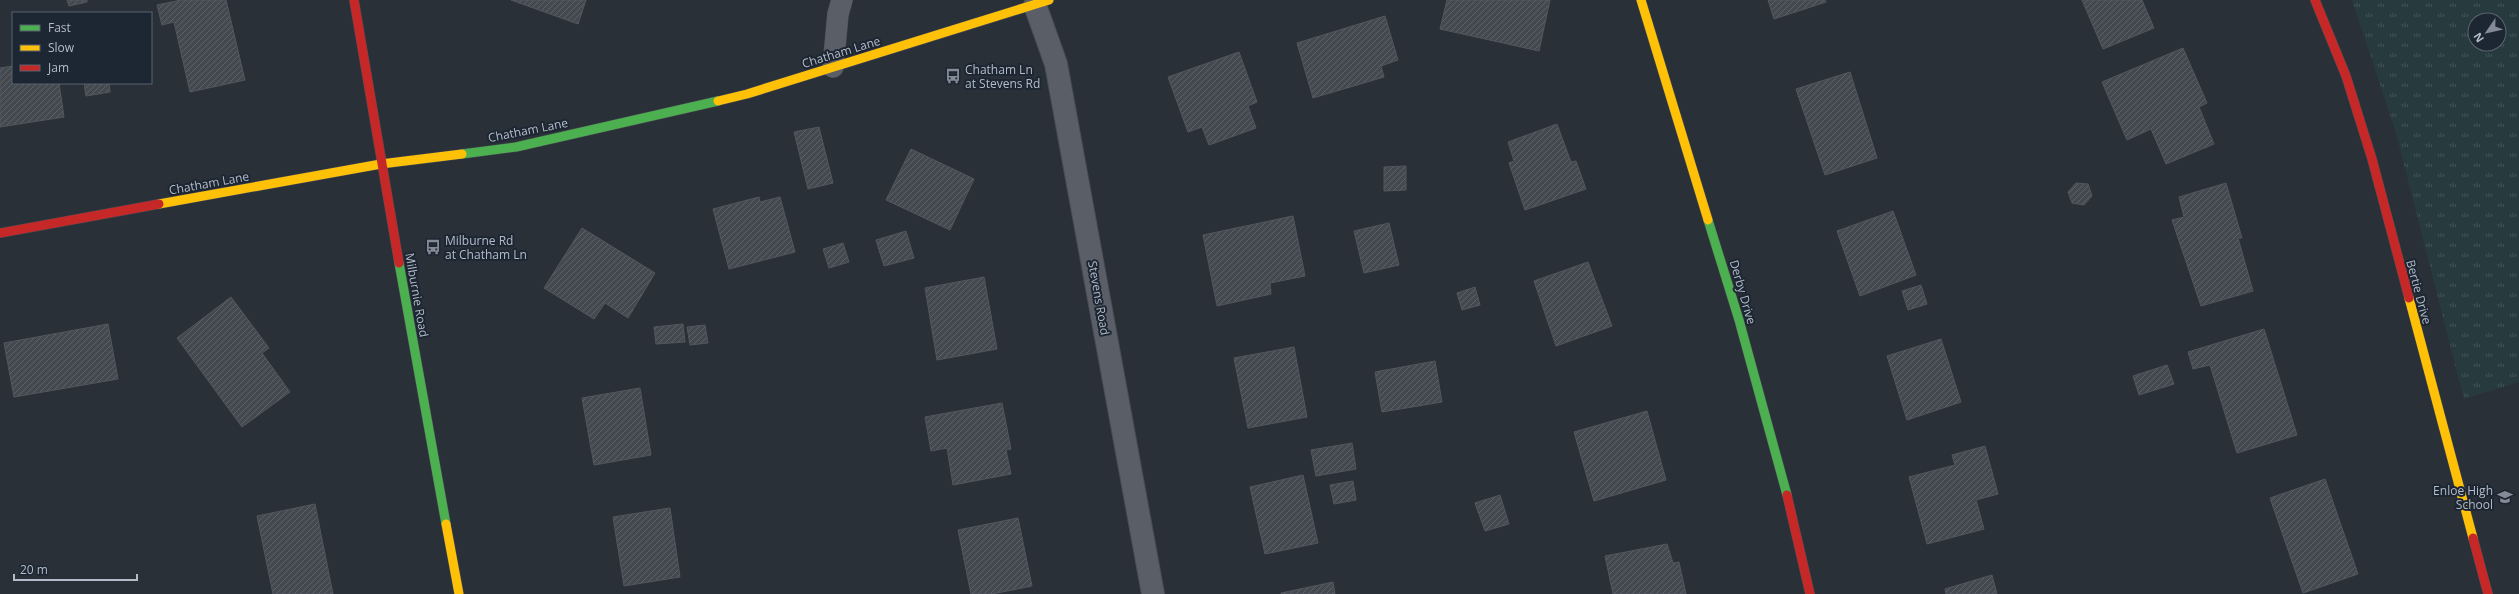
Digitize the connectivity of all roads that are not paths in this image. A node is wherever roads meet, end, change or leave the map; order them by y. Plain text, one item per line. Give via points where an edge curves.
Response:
1 (354, 0) edge
2 (842, 0) edge
3 (1641, 0) edge
4 (2315, 0) edge
5 (1042, 2) edge
6 (833, 67) junction
7 (380, 164) junction
8 (0, 233) edge
9 (460, 594) edge
10 (1153, 594) edge
11 (1810, 594) edge
12 (2488, 594) edge

1 - 7 street, Milburnie Road
2 - 6 lane via 838,14
3 - 11 street, Derby Drive via 1739,320 1787,495
4 - 12 street, Bertie Drive via 2346,76 2372,159
5 - 6 street, Chatham Lane
5 - 10 street, Stevens Road via 1056,64
6 - 7 street, Chatham Lane via 748,94 516,147
7 - 8 street, Chatham Lane
7 - 9 street, Milburnie Road

